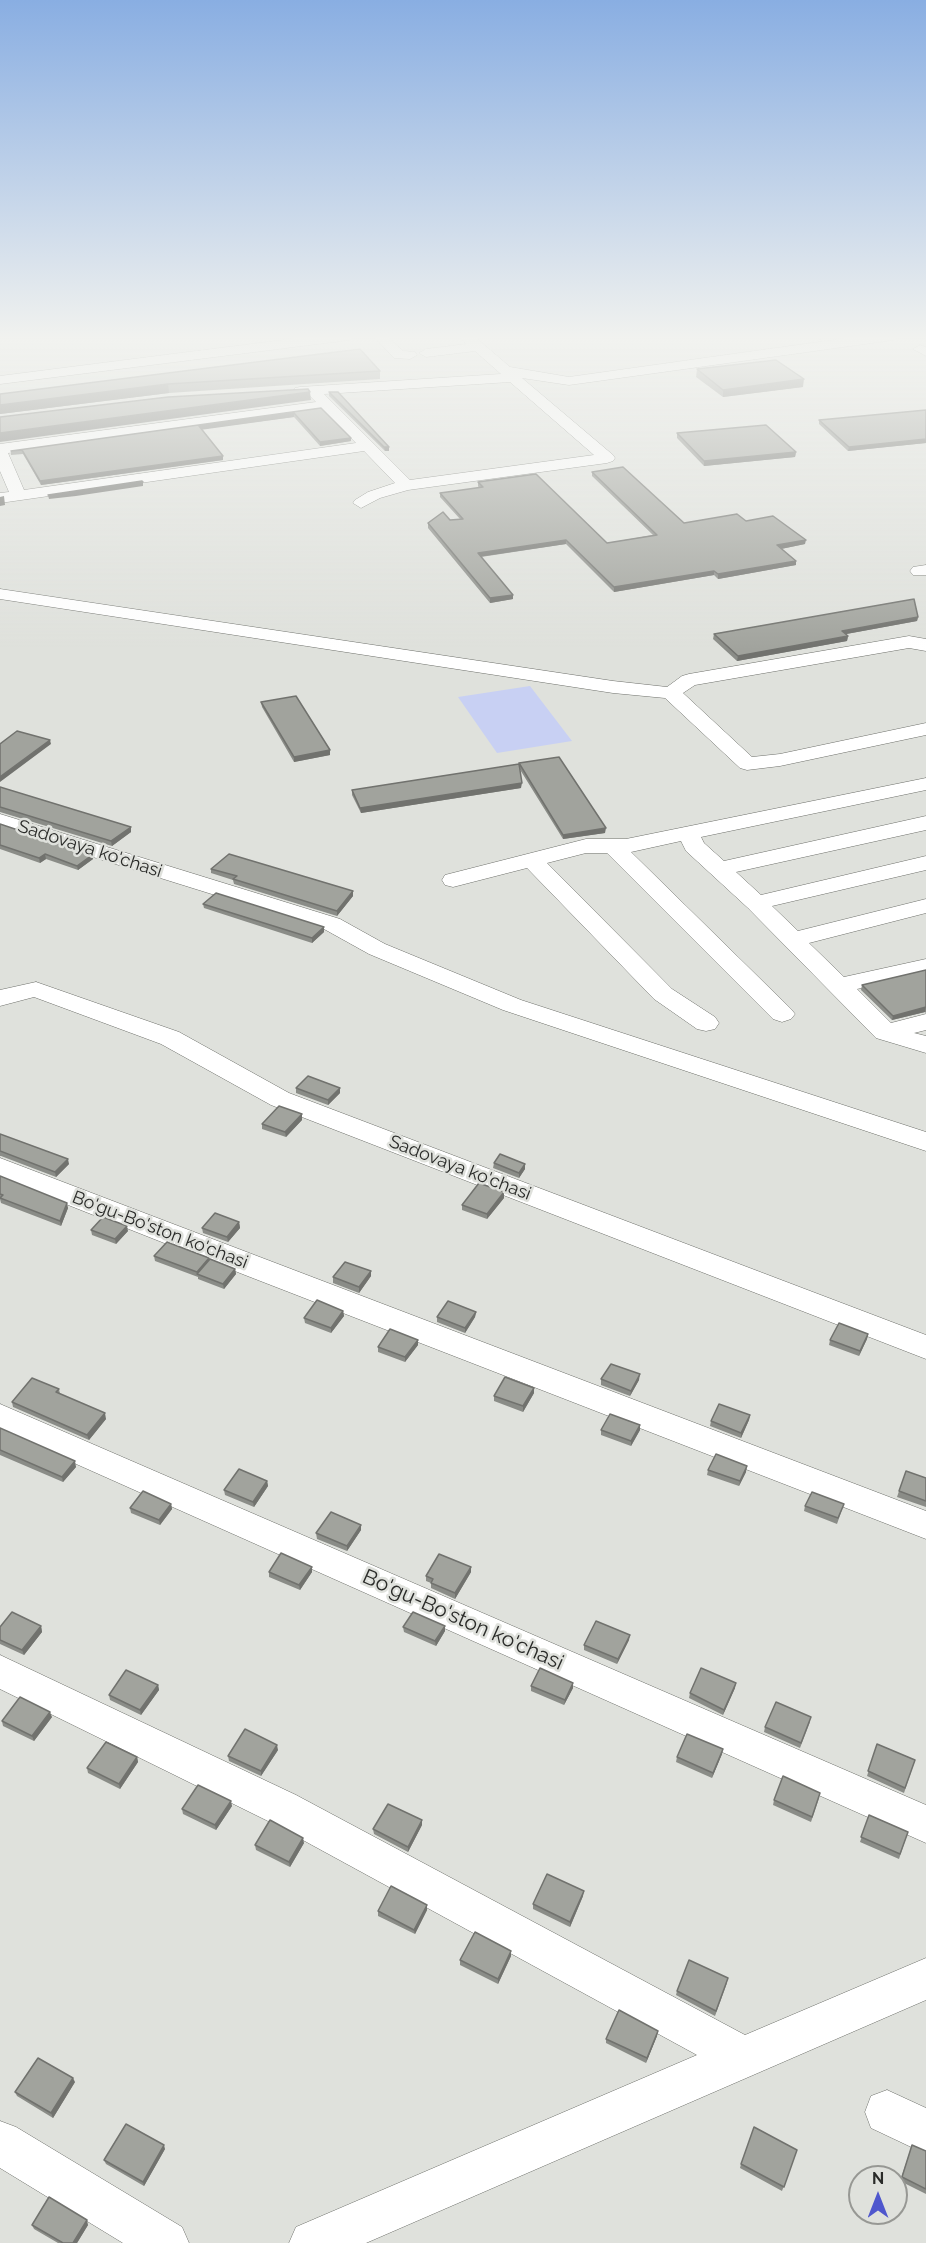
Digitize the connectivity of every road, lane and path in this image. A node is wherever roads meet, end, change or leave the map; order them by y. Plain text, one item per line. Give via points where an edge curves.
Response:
1 (68, 441) edge
2 (362, 441) edge
3 (588, 441) edge
4 (367, 446) junction
5 (0, 450) edge
6 (406, 485) junction
7 (18, 495) junction
8 (0, 498) edge
9 (361, 503) dead end
10 (0, 594) edge
11 (926, 645) edge
12 (671, 693) junction
13 (926, 729) edge
14 (926, 784) edge
15 (0, 821) edge
16 (926, 823) edge
17 (689, 834) junction
18 (613, 846) junction
19 (532, 860) junction
20 (926, 863) edge
21 (720, 869) junction
22 (453, 880) dead end
23 (756, 903) junction
24 (926, 906) edge
25 (791, 940) junction
26 (926, 966) edge
27 (839, 987) junction
28 (0, 998) edge
29 (782, 1014) dead end
30 (926, 1022) edge
31 (705, 1023) dead end
32 (885, 1032) junction
33 (926, 1045) edge
34 (926, 1142) edge
35 (0, 1167) edge
36 (926, 1347) edge
37 (0, 1416) edge
38 (926, 1525) edge
39 (0, 1671) edge
40 (926, 1824) edge
41 (926, 1979) edge
42 (745, 2058) junction
43 (887, 2112) dead end
44 (926, 2132) edge
45 (0, 2143) edge
46 (166, 2243) edge
47 (312, 2243) edge

1 - 5 street
2 - 4 street
3 - 6 street via 608,458
4 - 6 street
4 - 7 street
5 - 7 street
6 - 9 street
7 - 8 street
10 - 12 street
11 - 12 street via 909,642 689,680
12 - 13 street via 747,764
14 - 17 street
15 - 34 street, Sadovaya ko'chasi via 332,924 377,949 513,1005
16 - 21 street
17 - 18 street
17 - 21 street via 694,846
18 - 19 street via 586,846
18 - 29 street
19 - 22 street
19 - 31 street via 663,994
20 - 23 street
21 - 23 street
23 - 25 street
24 - 25 street
25 - 27 street
26 - 27 street
27 - 32 street
28 - 36 street, Sadovaya ko'chasi via 36,989 170,1038 280,1099
30 - 32 street
32 - 33 street
35 - 38 street, Bo'gu-Bo'ston ko'chasi
37 - 40 street, Bo'gu-Bo'ston ko'chasi
39 - 42 street via 282,1808
41 - 42 street
42 - 47 street
43 - 44 street
45 - 46 street

